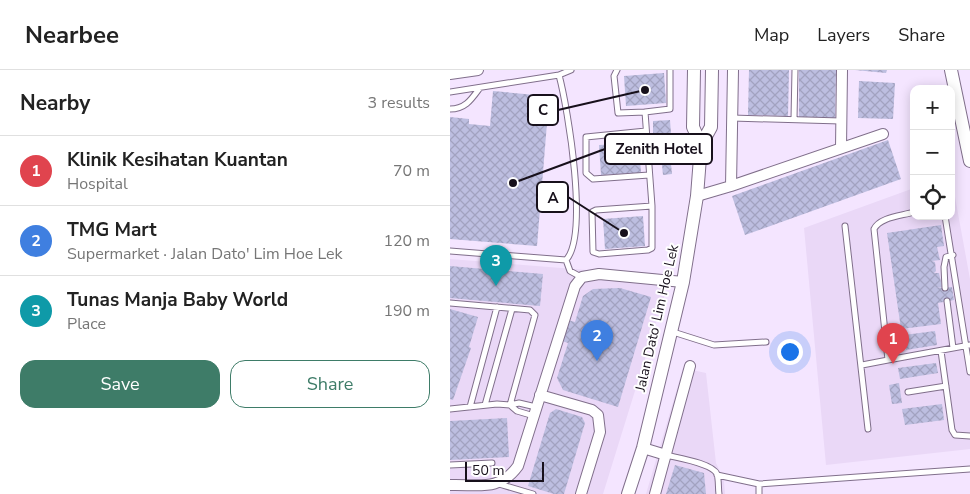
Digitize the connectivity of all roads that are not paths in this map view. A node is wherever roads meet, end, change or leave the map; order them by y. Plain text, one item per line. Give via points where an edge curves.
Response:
1 (478, 70) edge
2 (571, 70) edge
3 (617, 70) edge
4 (670, 70) edge
5 (712, 70) edge
6 (733, 70) edge
7 (795, 70) edge
8 (842, 70) edge
9 (950, 70) edge
10 (694, 71) edge
11 (450, 74) edge
12 (559, 75) junction
13 (480, 88) junction
14 (450, 92) edge
15 (450, 110) edge
16 (645, 112) junction
17 (732, 118) junction
18 (794, 119) junction
19 (842, 121) junction
20 (646, 131) junction
21 (883, 134) dead end
22 (841, 148) junction
23 (701, 149) junction
24 (648, 154) junction
25 (970, 161) edge
26 (649, 175) junction
27 (731, 186) junction
28 (697, 196) junction
29 (652, 206) junction
30 (910, 213) edge
31 (946, 220) edge
32 (845, 226) dead end
33 (450, 251) edge
34 (953, 254) junction
35 (566, 260) junction
36 (582, 277) junction
37 (683, 282) junction
38 (945, 288) dead end
39 (947, 301) dead end
40 (450, 303) edge
41 (497, 307) junction
42 (512, 308) junction
43 (970, 325) edge
44 (964, 326) junction
45 (672, 332) junction
46 (766, 342) dead end
47 (968, 346) edge
48 (953, 348) junction
49 (941, 351) junction
50 (888, 360) junction
51 (862, 364) junction
52 (690, 366) dead end
53 (970, 372) edge
54 (946, 386) junction
55 (908, 392) dead end
56 (540, 395) junction
57 (519, 403) junction
58 (485, 405) junction
59 (510, 405) junction
60 (470, 407) junction
61 (450, 409) edge
62 (517, 411) junction
63 (535, 412) junction
64 (868, 429) dead end
65 (970, 436) edge
66 (643, 448) junction
67 (666, 455) junction
68 (492, 463) dead end
69 (450, 465) edge
70 (970, 469) edge
71 (717, 475) junction
72 (499, 484) junction
73 (759, 484) junction
74 (450, 485) edge
75 (518, 492) edge
76 (533, 494) edge
77 (581, 494) edge
78 (628, 494) edge
79 (655, 494) edge
80 (719, 494) edge
81 (760, 494) edge

1 - 11 street
2 - 12 lane
3 - 16 lane via 614,76 618,113
4 - 16 lane via 670,108
5 - 23 street, Jalan Dato' Lim Hoe Lek via 711,127
6 - 17 street
7 - 18 lane
8 - 19 street
9 - 25 street
10 - 23 street, Jalan Dato' Lim Hoe Lek via 693,127
12 - 13 lane
12 - 35 lane via 576,185 576,238
13 - 14 lane
13 - 15 lane via 462,108
16 - 20 lane
17 - 18 lane
17 - 27 street
18 - 19 lane
19 - 22 street
20 - 24 lane
20 - 26 lane via 586,137 586,173 593,179
21 - 22 street
22 - 27 street
23 - 24 lane
23 - 28 street, Jalan Dato' Lim Hoe Lek
24 - 26 lane
26 - 29 lane
27 - 28 street
28 - 37 street, Jalan Dato' Lim Hoe Lek
29 - 29 lane via 592,212 593,252 652,248
30 - 50 lane via 883,220 874,229
31 - 34 lane
32 - 51 lane
33 - 35 lane
34 - 38 lane via 944,262
34 - 44 lane
35 - 36 lane via 570,271
36 - 37 street via 600,274
36 - 56 street via 575,286
37 - 45 street, Jalan Dato' Lim Hoe Lek
39 - 48 lane
40 - 41 lane
41 - 42 lane
41 - 60 lane
42 - 58 lane
42 - 59 lane via 530,310 535,319
43 - 44 lane
44 - 47 lane
45 - 46 lane via 714,345
45 - 66 street, Jalan Dato' Lim Hoe Lek
47 - 48 lane
47 - 53 lane
48 - 49 lane
49 - 50 lane
49 - 54 lane
50 - 51 lane
51 - 64 lane
52 - 67 street
54 - 55 lane
54 - 65 lane via 952,430 955,436
56 - 63 street
56 - 77 street via 592,410 598,415 600,432
57 - 59 lane
57 - 62 lane
57 - 63 lane
58 - 59 lane
58 - 60 lane
59 - 62 lane
60 - 61 lane
62 - 63 lane
63 - 72 street via 518,466 509,478
66 - 67 street
66 - 78 street, Jalan Dato' Lim Hoe Lek
67 - 71 lane via 706,465
67 - 79 street
68 - 69 lane
70 - 73 lane
71 - 73 lane
71 - 80 lane
72 - 74 street
72 - 75 lane
73 - 81 lane
75 - 76 lane

